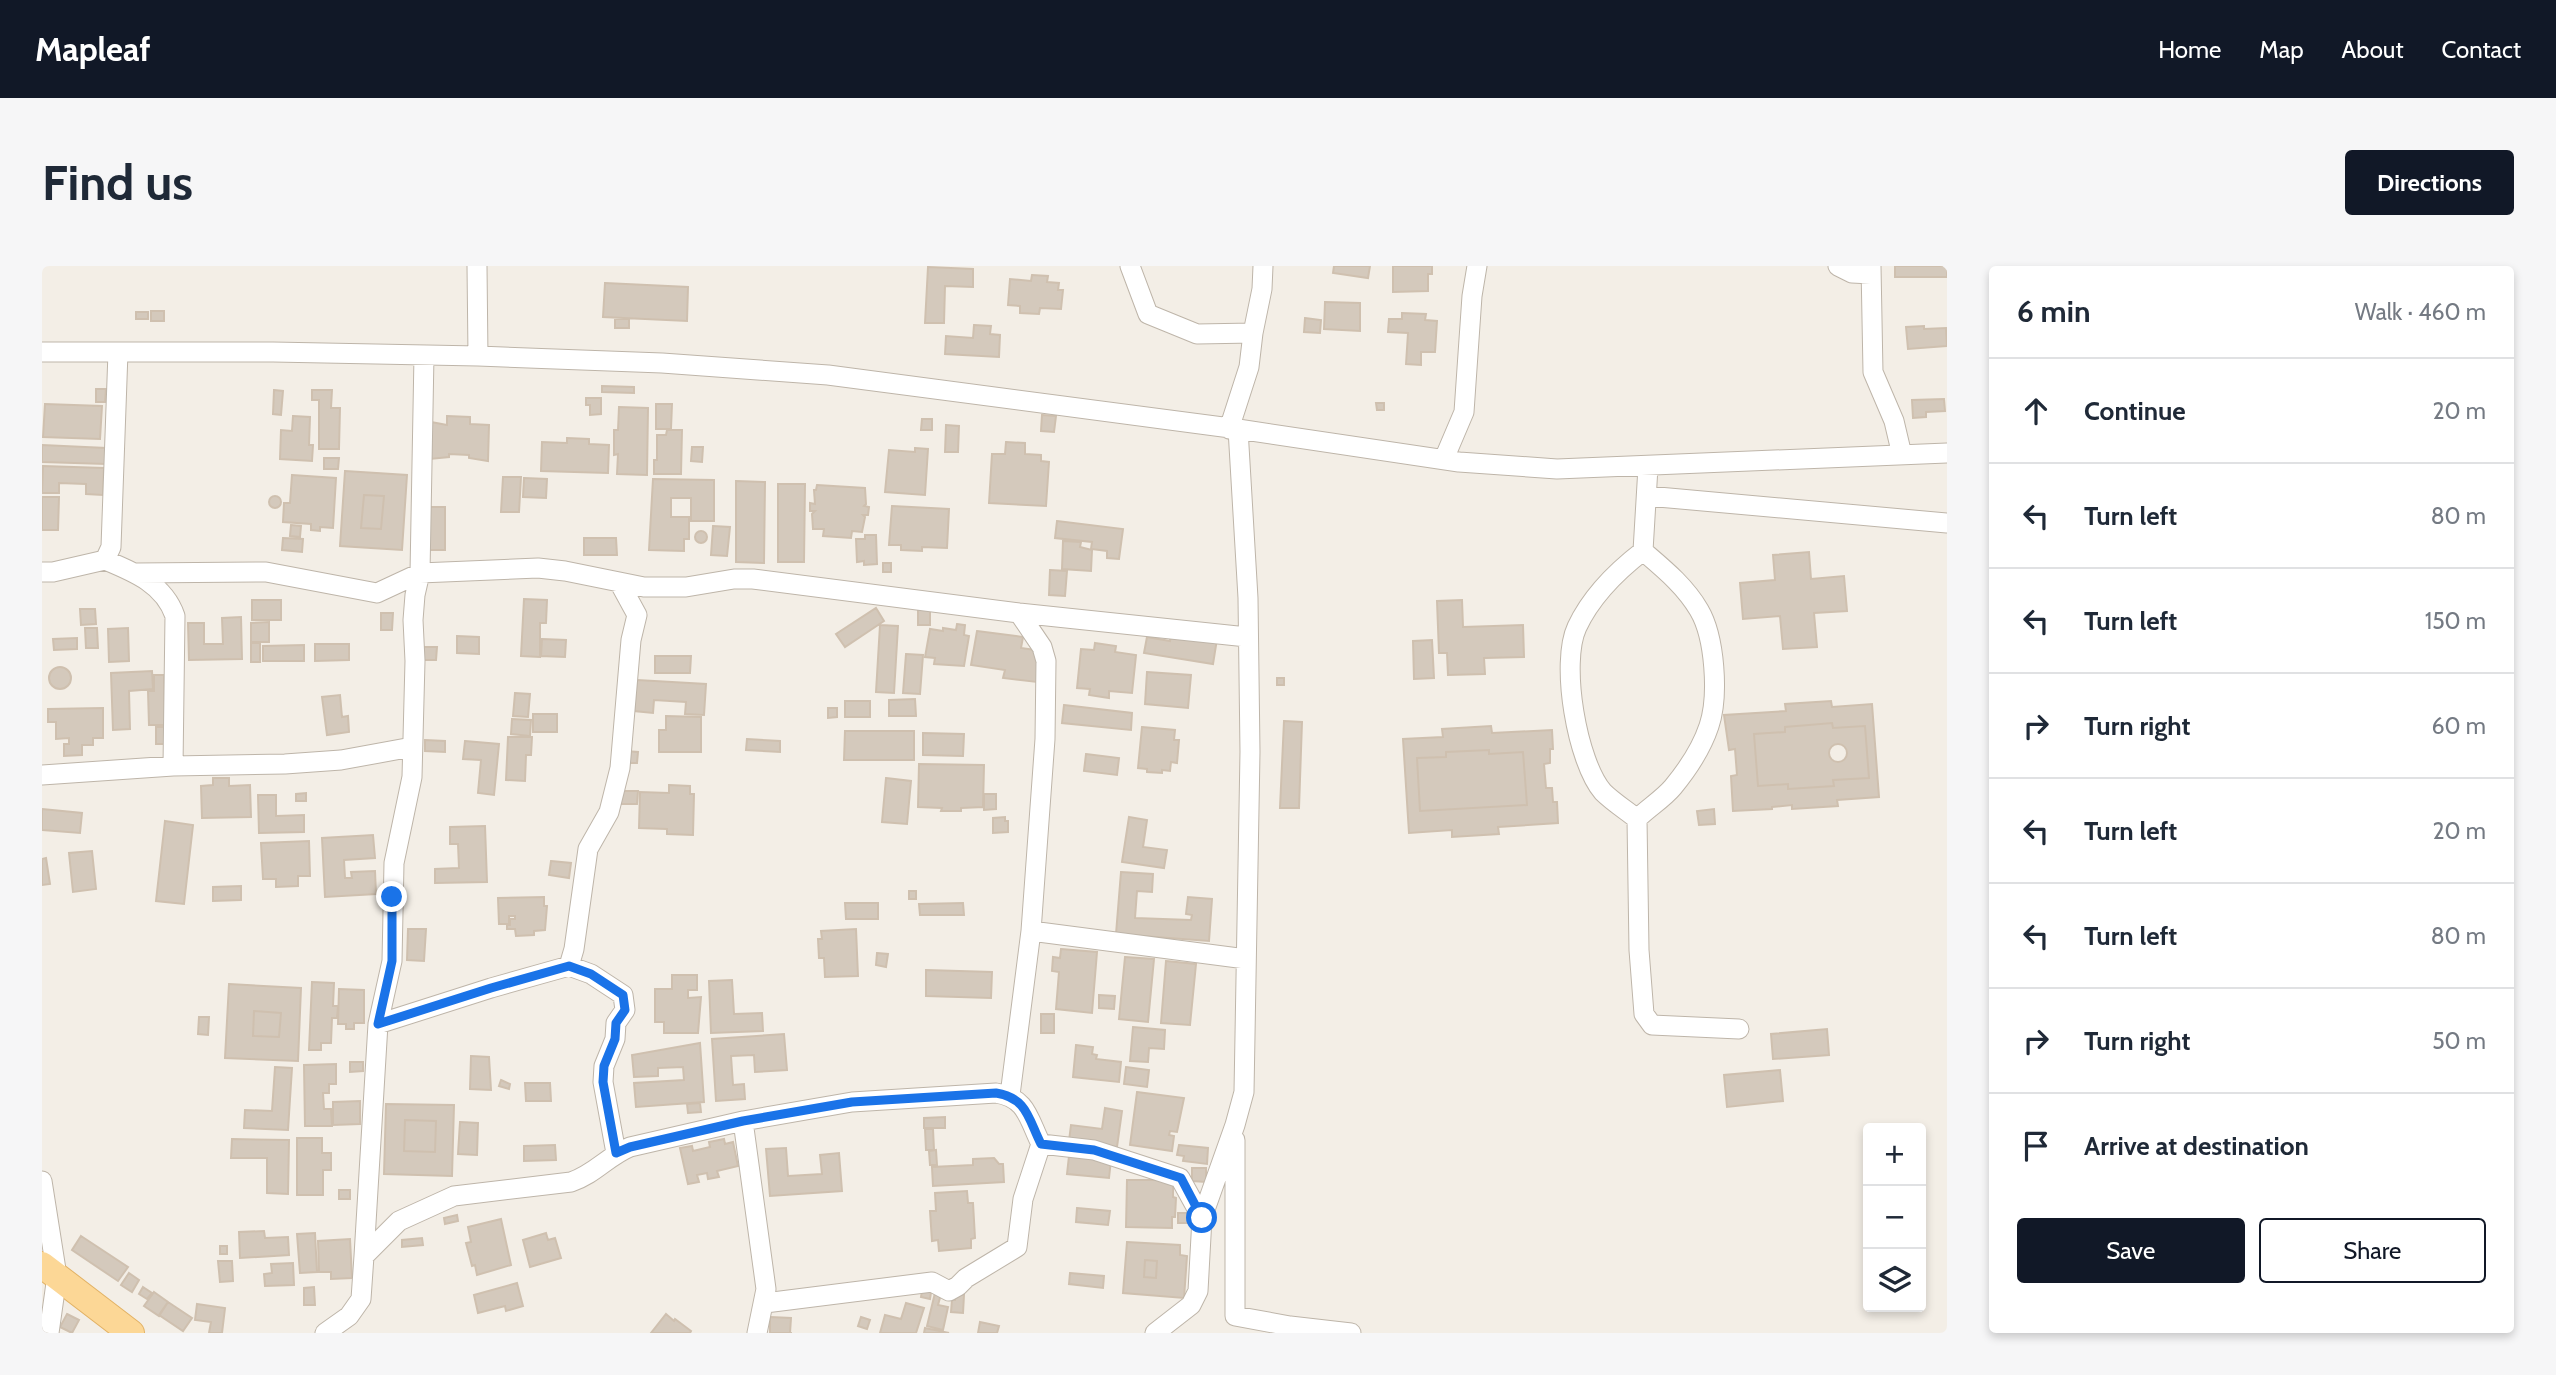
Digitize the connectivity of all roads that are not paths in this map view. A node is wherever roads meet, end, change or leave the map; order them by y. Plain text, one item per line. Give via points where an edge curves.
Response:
1 (477, 266) edge
2 (1130, 266) edge
3 (1263, 266) edge
4 (1477, 266) edge
5 (1838, 266) edge
6 (1871, 270) edge
7 (1253, 333) junction
8 (42, 352) edge
9 (118, 352) junction
10 (424, 355) junction
11 (478, 356) junction
12 (1234, 429) junction
13 (1947, 453) edge
14 (1902, 455) junction
15 (1444, 459) junction
16 (1648, 467) junction
17 (1647, 496) junction
18 (1947, 523) edge
19 (1643, 551) junction
20 (105, 559) junction
21 (42, 572) edge
22 (136, 573) junction
23 (421, 573) junction
24 (619, 582) junction
25 (1019, 613) junction
26 (1247, 637) junction
27 (412, 747) junction
28 (173, 766) junction
29 (42, 775) edge
30 (1637, 819) junction
31 (1031, 931) junction
32 (1246, 959) junction
33 (569, 966) junction
34 (378, 1024) junction
35 (1739, 1029) dead end
36 (1010, 1095) junction
37 (743, 1121) junction
38 (1235, 1125) junction
39 (1041, 1144) junction
40 (616, 1153) junction
41 (42, 1181) edge
42 (1202, 1218) junction
43 (364, 1256) junction
44 (49, 1270) edge
45 (765, 1303) junction
46 (49, 1333) edge
47 (131, 1333) edge
48 (325, 1333) edge
49 (757, 1333) edge
50 (1155, 1333) edge
51 (1351, 1333) edge

1 - 11 street
2 - 7 street via 1148,314 1197,334
3 - 7 street
4 - 15 street via 1464,412
5 - 6 street via 1852,273
6 - 14 street via 1873,372 1894,421
7 - 12 street via 1250,367
8 - 9 street
9 - 10 street
9 - 20 street via 113,527
10 - 11 street
10 - 23 street
11 - 12 street via 828,375
12 - 15 street
12 - 26 street
13 - 14 street
14 - 16 street
15 - 16 street via 1558,470
16 - 17 street
17 - 18 street
17 - 19 street
19 - 30 street via 1603,588 1586,611 1576,630 1572,654 1572,696 1589,771 1604,792
19 - 30 street via 1673,576 1699,610 1708,631 1713,700 1698,750 1672,788
20 - 21 street
20 - 22 street
22 - 23 street via 266,572 377,593
22 - 28 street via 157,587 176,616
23 - 24 street via 538,568
23 - 27 street via 413,610
24 - 25 street via 669,587 753,579
24 - 33 street via 636,615 622,753 609,812 588,849
25 - 26 street
25 - 31 street via 1046,661 1045,770
26 - 32 street
27 - 28 street via 341,760
27 - 34 street via 410,792 394,863 392,961
28 - 29 street
30 - 35 street via 1644,1014 1652,1025
31 - 32 street
31 - 36 street
32 - 38 street via 1244,1093
33 - 34 street
33 - 40 street via 623,995 625,1010 616,1023 603,1082
34 - 43 street
36 - 37 street via 852,1102
36 - 39 street via 1020,1101
37 - 40 street
37 - 45 street
38 - 42 street
38 - 51 street via 1235,1316
39 - 42 street via 1094,1150 1181,1178
39 - 45 street via 1023,1199 1017,1247 958,1286 949,1291 932,1282
40 - 43 street via 572,1182 454,1196 429,1205 398,1221
41 - 44 street
42 - 50 street via 1198,1291 1191,1305
43 - 48 street via 361,1299 349,1316
44 - 46 street
44 - 47 main road
45 - 49 street

